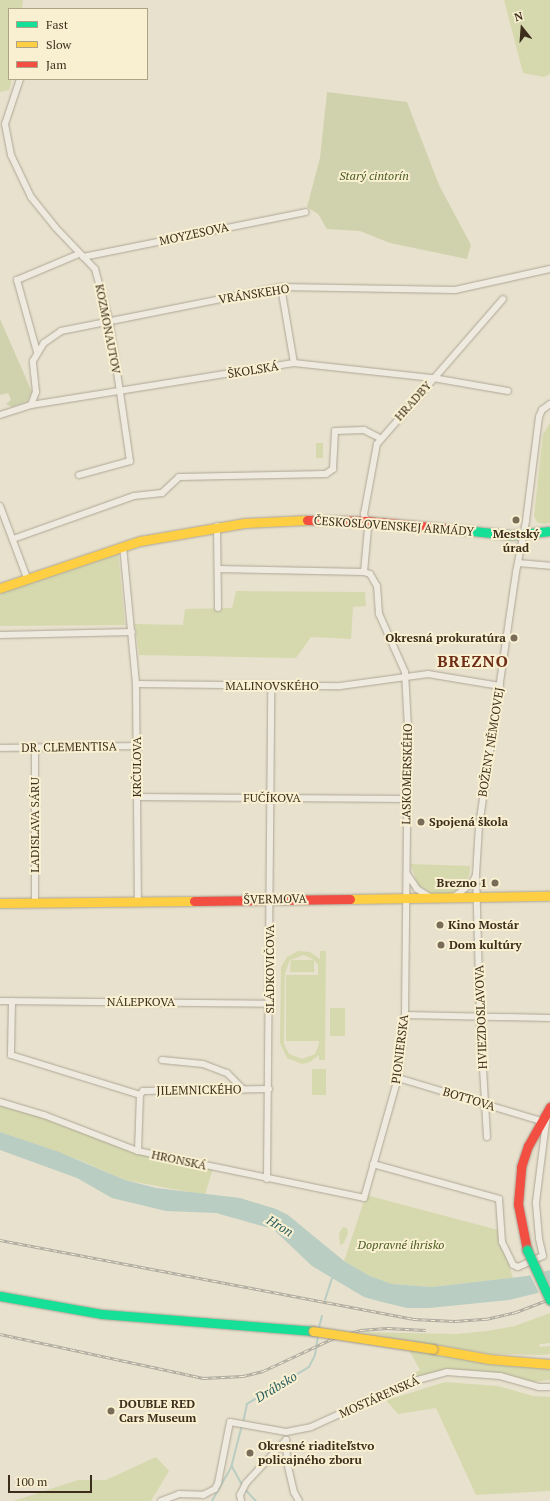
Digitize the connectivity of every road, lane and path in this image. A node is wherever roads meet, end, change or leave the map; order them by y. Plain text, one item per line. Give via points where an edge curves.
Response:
1 (20, 80) edge
2 (306, 212) dead end
3 (81, 256) junction
4 (550, 269) edge
5 (281, 287) junction
6 (503, 299) dead end
7 (109, 320) junction
8 (37, 352) junction
9 (294, 364) junction
10 (433, 378) junction
11 (508, 391) dead end
12 (120, 392) junction
13 (550, 404) edge
14 (31, 405) junction
15 (0, 415) edge
16 (380, 438) junction
17 (78, 475) dead end
18 (0, 506) edge
19 (366, 521) junction
20 (217, 526) junction
21 (550, 531) edge
22 (524, 534) junction
23 (13, 538) junction
24 (123, 546) junction
25 (518, 563) junction
26 (550, 566) edge
27 (218, 569) junction
28 (364, 572) junction
29 (27, 578) junction
30 (0, 588) edge
31 (218, 608) dead end
32 (132, 632) junction
33 (0, 636) edge
34 (406, 677) junction
35 (136, 684) junction
36 (271, 686) junction
37 (500, 686) junction
38 (137, 746) junction
39 (0, 748) edge
40 (35, 748) junction
41 (137, 797) junction
42 (270, 798) junction
43 (407, 799) junction
44 (406, 868) junction
45 (476, 875) junction
46 (406, 896) junction
47 (550, 896) edge
48 (430, 897) junction
49 (453, 897) junction
50 (478, 897) junction
51 (271, 899) junction
52 (138, 901) junction
53 (0, 903) edge
54 (35, 903) junction
55 (0, 1001) edge
56 (12, 1001) junction
57 (270, 1004) junction
58 (405, 1015) junction
59 (480, 1016) junction
60 (550, 1018) edge
61 (162, 1060) dead end
62 (398, 1078) junction
63 (243, 1089) junction
64 (269, 1089) junction
65 (140, 1095) junction
66 (0, 1102) edge
67 (486, 1104) junction
68 (549, 1108) edge
69 (541, 1121) junction
70 (487, 1137) dead end
71 (138, 1151) junction
72 (373, 1164) junction
73 (267, 1179) junction
74 (364, 1198) joint
75 (543, 1256) junction
76 (550, 1261) edge
77 (0, 1296) edge
78 (550, 1300) edge
79 (550, 1358) edge
80 (514, 1360) junction
81 (550, 1364) edge
82 (548, 1386) edge
83 (286, 1432) junction
84 (286, 1440) junction
85 (202, 1498) edge
86 (161, 1501) edge
87 (241, 1501) edge
88 (299, 1501) edge

1 - 3 street, KOZMONAUTOV via 6,124 11,155 31,197
2 - 3 street, MOYZESOVA
3 - 7 street, KOZMONAUTOV via 95,269
3 - 8 street, MOYZESOVA via 17,280
4 - 5 street, VRÁNSKEHO via 455,290
5 - 7 street, VRÁNSKEHO
5 - 9 street
6 - 10 street, HRADBY
7 - 8 street, VRÁNSKEHO via 61,331 52,336
7 - 12 street, KOZMONAUTOV
8 - 14 street, VRÁNSKEHO via 32,373 36,392
9 - 10 street, ŠKOLSKÁ
9 - 12 street, ŠKOLSKÁ
10 - 11 street, ŠKOLSKÁ
10 - 16 street, HRADBY
12 - 14 street, ŠKOLSKÁ
12 - 17 street, KOZMONAUTOV via 130,462
13 - 22 street, BOŽENY NĚMCOVEJ via 542,410 539,417
14 - 15 street, ŠKOLSKÁ
16 - 19 street, HRADBY via 364,514
16 - 23 street via 364,430 335,431 333,470 326,474 179,477 162,493 134,496
18 - 23 street
19 - 20 main road, ČESKOSLOVENSKEJ ARMÁDY via 294,520
19 - 22 main road, ČESKOSLOVENSKEJ ARMÁDY
19 - 28 street, HRADBY
20 - 24 main road, ČESKOSLOVENSKEJ ARMÁDY
20 - 27 street
21 - 22 main road, ČESKOSLOVENSKEJ ARMÁDY
22 - 25 street, BOŽENY NĚMCOVEJ
23 - 29 street
24 - 29 main road, ČESKOSLOVENSKEJ ARMÁDY
24 - 32 street, KRČULOVA
25 - 26 street
25 - 37 street, BOŽENY NĚMCOVEJ
27 - 28 street
27 - 31 street
28 - 34 street via 374,580 379,614
29 - 30 main road, ČESKOSLOVENSKEJ ARMÁDY
32 - 33 street
32 - 35 street, KRČULOVA
34 - 36 street, MALINOVSKÉHO via 352,686
34 - 37 street, MALINOVSKÉHO via 436,675
34 - 43 street, LASKOMERSKÉHO
35 - 36 street, MALINOVSKÉHO
35 - 38 street, KRČULOVA
36 - 42 street, SLÁDKOVIČOVA
37 - 45 street, BOŽENY NĚMCOVEJ via 482,795
38 - 40 street, DR. CLEMENTISA
38 - 41 street, KRČULOVA
39 - 40 street, DR. CLEMENTISA
40 - 54 street, LADISLAVA SÁRU
41 - 42 street, FUČÍKOVA
41 - 52 street, KRČULOVA
42 - 43 street, FUČÍKOVA
42 - 51 street, SLÁDKOVIČOVA
43 - 44 street, LASKOMERSKÉHO
44 - 46 street, LASKOMERSKÉHO
44 - 48 street via 417,889
45 - 49 street via 472,883
45 - 50 street, BOŽENY NĚMCOVEJ
46 - 48 main road, ŠVERMOVA
46 - 51 main road, ŠVERMOVA
46 - 58 street, PIONIERSKA
47 - 50 main road, ŠVERMOVA
48 - 49 main road, ŠVERMOVA
49 - 50 main road, ŠVERMOVA
50 - 59 street, HVIEZDOSLAVOVA
51 - 52 main road, ŠVERMOVA
51 - 57 street, SLÁDKOVIČOVA
52 - 54 main road, ŠVERMOVA
53 - 54 main road, ŠVERMOVA
55 - 56 street, NÁLEPKOVA
56 - 57 street, NÁLEPKOVA
56 - 65 street via 11,1055
57 - 64 street, SLÁDKOVIČOVA
58 - 59 street
58 - 62 street, PIONIERSKA
59 - 60 street
59 - 67 street, HVIEZDOSLAVOVA
61 - 63 street via 203,1064 228,1073
62 - 67 street, BOTTOVA
62 - 72 street, PIONIERSKA
63 - 64 street, JILEMNICKÉHO
63 - 65 street, JILEMNICKÉHO via 143,1091
64 - 73 street, SLÁDKOVIČOVA
65 - 71 street, JILEMNICKÉHO
66 - 71 street, HRONSKÁ via 44,1115
67 - 69 street, BOTTOVA
67 - 70 street, HVIEZDOSLAVOVA
68 - 69 main road
68 - 75 street via 536,1202
69 - 78 main road, bridge via 524,1155 519,1181 519,1216 527,1250
71 - 73 street, HRONSKÁ
72 - 74 street, PIONIERSKA
72 - 75 street via 499,1199 502,1242 513,1265 518,1268
73 - 74 street, HRONSKÁ
75 - 76 street
77 - 80 main road, bridge via 102,1314 313,1331 489,1359
79 - 80 main road
80 - 81 main road
82 - 83 street, MOSTÁRENSKÁ via 500,1376 447,1372 410,1382 311,1427
83 - 84 street
83 - 85 street, MOSTÁRENSKÁ via 230,1422 218,1483
84 - 87 street via 244,1486
84 - 88 street via 287,1462 294,1492
85 - 86 street via 179,1494

